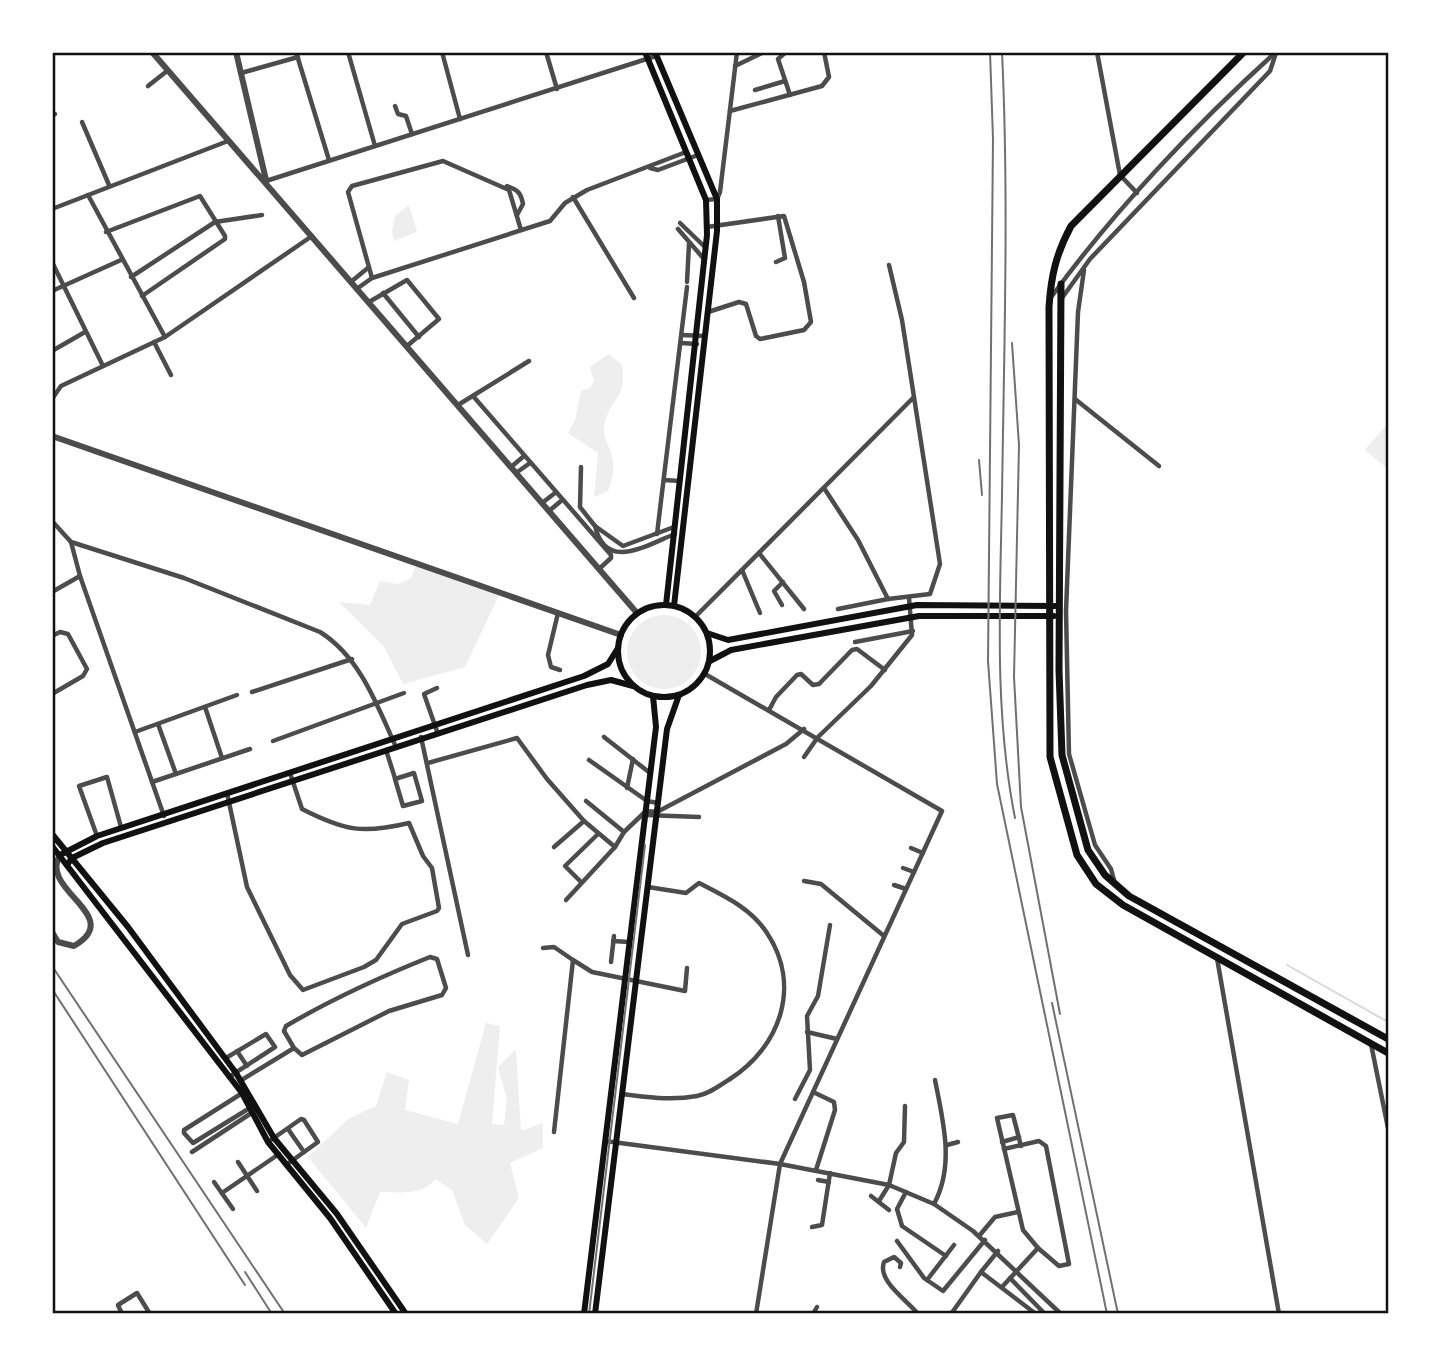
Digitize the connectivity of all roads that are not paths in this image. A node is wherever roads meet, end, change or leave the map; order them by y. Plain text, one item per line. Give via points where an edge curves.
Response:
1 (152, 52) edge
2 (236, 52) edge
3 (348, 52) edge
4 (442, 52) edge
5 (546, 52) edge
6 (737, 52) edge
7 (764, 52) edge
8 (786, 52) edge
9 (824, 52) edge
10 (1097, 52) edge
11 (1244, 52) edge
12 (1276, 52) edge
13 (656, 54) edge
14 (297, 55) edge
15 (646, 56) edge
16 (735, 66) junction
17 (167, 71) junction
18 (241, 74) junction
19 (785, 81) junction
20 (148, 86) dead end
21 (557, 89) junction
22 (755, 90) dead end
23 (790, 95) junction
24 (395, 106) dead end
25 (730, 111) junction
26 (460, 119) junction
27 (82, 122) dead end
28 (412, 134) junction
29 (228, 141) junction
30 (375, 146) junction
31 (687, 155) junction
32 (698, 155) junction
33 (329, 160) junction
34 (1120, 176) junction
35 (267, 181) junction
36 (109, 185) junction
37 (503, 185) junction
38 (1137, 193) junction
39 (88, 195) junction
40 (573, 197) junction
41 (716, 199) junction
42 (706, 200) junction
43 (52, 209) edge
44 (262, 215) dead end
45 (517, 215) junction
46 (778, 216) junction
47 (215, 222) junction
48 (717, 226) junction
49 (708, 228) junction
50 (520, 230) junction
51 (106, 232) junction
52 (313, 235) junction
53 (690, 243) junction
54 (706, 248) junction
55 (121, 260) junction
56 (705, 260) junction
57 (52, 262) edge
58 (776, 262) dead end
59 (889, 265) dead end
60 (369, 267) junction
61 (1084, 270) junction
62 (131, 277) junction
63 (372, 278) junction
64 (352, 281) junction
65 (1061, 284) junction
66 (63, 286) junction
67 (358, 288) junction
68 (52, 291) edge
69 (383, 293) junction
70 (142, 296) junction
71 (634, 298) dead end
72 (369, 302) junction
73 (1061, 303) junction
74 (1049, 304) junction
75 (708, 312) junction
76 (85, 332) junction
77 (681, 335) junction
78 (165, 337) junction
79 (419, 337) junction
80 (696, 340) junction
81 (704, 340) junction
82 (154, 342) junction
83 (681, 343) junction
84 (407, 346) junction
85 (52, 351) edge
86 (529, 361) dead end
87 (103, 366) junction
88 (171, 375) dead end
89 (695, 390) junction
90 (473, 396) junction
91 (913, 398) junction
92 (1074, 398) junction
93 (52, 399) edge
94 (458, 405) junction
95 (52, 436) edge
96 (524, 456) junction
97 (530, 463) junction
98 (1159, 466) dead end
99 (581, 467) dead end
100 (514, 470) junction
101 (684, 477) junction
102 (664, 480) junction
103 (824, 488) junction
104 (555, 493) junction
105 (561, 500) junction
106 (542, 503) junction
107 (549, 511) junction
108 (53, 524) edge
109 (595, 526) junction
110 (676, 530) junction
111 (657, 534) junction
112 (71, 542) junction
113 (759, 553) junction
114 (599, 569) junction
115 (742, 570) junction
116 (80, 576) junction
117 (783, 582) junction
118 (52, 592) edge
119 (909, 598) junction
120 (888, 599) junction
121 (670, 605) junction
122 (782, 605) dead end
123 (1048, 606) junction
124 (1060, 606) junction
125 (804, 609) dead end
126 (838, 609) dead end
127 (558, 613) junction
128 (637, 613) junction
129 (760, 613) dead end
130 (1048, 615) junction
131 (1060, 615) junction
132 (696, 616) junction
133 (913, 631) junction
134 (708, 633) junction
135 (621, 635) junction
136 (52, 636) edge
137 (855, 642) dead end
138 (618, 648) junction
139 (352, 659) junction
140 (710, 661) junction
141 (560, 670) dead end
142 (885, 670) junction
143 (705, 674) junction
144 (633, 686) junction
145 (437, 688) dead end
146 (252, 692) dead end
147 (404, 693) dead end
148 (52, 694) edge
149 (237, 695) dead end
150 (679, 695) junction
151 (653, 696) junction
152 (376, 704) junction
153 (205, 707) junction
154 (769, 710) junction
155 (158, 724) junction
156 (435, 725) junction
157 (804, 729) junction
158 (419, 730) junction
159 (135, 732) junction
160 (438, 733) junction
161 (604, 737) dead end
162 (818, 737) junction
163 (393, 739) junction
164 (421, 739) junction
165 (273, 741) dead end
166 (396, 747) junction
167 (250, 749) dead end
168 (386, 750) junction
169 (653, 750) junction
170 (664, 751) junction
171 (804, 757) dead end
172 (222, 758) junction
173 (633, 759) junction
174 (589, 760) dead end
175 (428, 764) junction
176 (290, 773) junction
177 (650, 773) junction
178 (176, 774) junction
179 (395, 779) junction
180 (292, 781) junction
181 (152, 782) junction
182 (649, 783) junction
183 (660, 785) junction
184 (627, 788) junction
185 (228, 793) junction
186 (586, 800) dead end
187 (647, 801) junction
188 (229, 802) junction
189 (658, 803) junction
190 (645, 813) junction
191 (657, 814) junction
192 (699, 817) dead end
193 (165, 818) junction
194 (584, 821) junction
195 (121, 827) junction
196 (624, 832) junction
197 (52, 834) edge
198 (598, 834) junction
199 (97, 836) junction
200 (52, 846) edge
201 (554, 848) dead end
202 (615, 848) junction
203 (911, 848) dead end
204 (63, 853) junction
205 (923, 853) junction
206 (72, 858) junction
207 (66, 864) junction
208 (902, 868) dead end
209 (914, 872) junction
210 (62, 878) junction
211 (804, 881) dead end
212 (581, 882) junction
213 (1115, 884) junction
214 (894, 885) dead end
215 (648, 887) junction
216 (906, 889) junction
217 (566, 900) dead end
218 (830, 925) dead end
219 (128, 926) junction
220 (52, 932) edge
221 (120, 932) junction
222 (884, 936) junction
223 (629, 942) junction
224 (543, 948) dead end
225 (146, 953) junction
226 (468, 955) dead end
227 (139, 957) junction
228 (1217, 958) junction
229 (573, 960) junction
230 (611, 962) dead end
231 (687, 968) dead end
232 (625, 980) junction
233 (161, 981) junction
234 (636, 982) junction
235 (807, 1032) junction
236 (837, 1039) junction
237 (1388, 1039) edge
238 (1371, 1044) junction
239 (294, 1048) junction
240 (237, 1051) junction
241 (1388, 1053) edge
242 (221, 1057) junction
243 (247, 1066) junction
244 (810, 1070) junction
245 (236, 1073) junction
246 (821, 1074) junction
247 (229, 1077) junction
248 (935, 1080) dead end
249 (238, 1082) junction
250 (245, 1091) junction
251 (813, 1092) junction
252 (622, 1094) junction
253 (795, 1099) dead end
254 (905, 1106) dead end
255 (255, 1108) junction
256 (1388, 1128) edge
257 (288, 1129) junction
258 (554, 1132) dead end
259 (1019, 1138) junction
260 (271, 1140) junction
261 (605, 1141) junction
262 (617, 1142) junction
263 (958, 1142) dead end
264 (1002, 1142) junction
265 (947, 1145) junction
266 (1021, 1146) junction
267 (1004, 1149) junction
268 (192, 1152) dead end
269 (304, 1152) junction
270 (280, 1153) junction
271 (603, 1158) junction
272 (614, 1159) junction
273 (237, 1161) dead end
274 (289, 1162) junction
275 (780, 1164) junction
276 (816, 1170) junction
277 (830, 1173) junction
278 (247, 1176) junction
279 (818, 1180) dead end
280 (214, 1182) dead end
281 (829, 1182) junction
282 (889, 1185) junction
283 (257, 1191) dead end
284 (906, 1192) junction
285 (222, 1193) junction
286 (871, 1196) dead end
287 (598, 1197) junction
288 (610, 1198) junction
289 (880, 1201) junction
290 (934, 1204) junction
291 (233, 1209) dead end
292 (889, 1210) dead end
293 (1018, 1212) junction
294 (812, 1227) dead end
295 (979, 1236) junction
296 (985, 1240) junction
297 (897, 1241) dead end
298 (954, 1245) dead end
299 (1038, 1248) junction
300 (592, 1249) junction
301 (603, 1249) junction
302 (998, 1251) junction
303 (946, 1256) junction
304 (900, 1267) dead end
305 (1017, 1270) junction
306 (981, 1272) junction
307 (1010, 1278) junction
308 (375, 1279) junction
309 (927, 1280) junction
310 (1032, 1285) junction
311 (1002, 1287) junction
312 (1024, 1293) junction
313 (1049, 1301) junction
314 (817, 1307) dead end
315 (1040, 1312) edge
316 (122, 1314) edge
317 (150, 1314) edge
318 (396, 1314) edge
319 (405, 1314) edge
320 (584, 1314) edge
321 (595, 1314) edge
322 (756, 1314) edge
323 (813, 1314) edge
324 (918, 1314) edge
325 (951, 1314) edge
326 (1061, 1314) edge
327 (1279, 1314) edge

1 - 17 street
2 - 18 street
3 - 30 street
4 - 26 street
5 - 21 street
6 - 16 street
7 - 16 street
8 - 19 street via 778,59
9 - 23 street via 826,84
10 - 34 street
11 - 34 main road
12 - 38 street
12 - 61 street via 1270,71
13 - 15 street
13 - 32 main road
14 - 18 street
14 - 33 street
15 - 21 street
15 - 31 main road
16 - 25 street
17 - 20 street
17 - 29 street
18 - 35 street
19 - 22 street
19 - 23 street
21 - 26 street
23 - 25 street
24 - 28 street via 398,114 406,116
25 - 41 street
26 - 28 street
27 - 36 street
28 - 30 street
29 - 35 street
29 - 36 street
30 - 33 street
31 - 32 street
31 - 40 street via 658,170 649,168
31 - 42 main road
32 - 41 main road
33 - 35 street
34 - 38 street
34 - 74 main road via 1072,226 1057,252
35 - 52 street
36 - 39 street
37 - 45 street
37 - 45 street via 521,195 523,204
37 - 60 street via 443,161 352,186 347,200
38 - 65 street
39 - 43 street
39 - 51 street
40 - 50 street via 550,221
40 - 71 street
41 - 42 street
41 - 48 main road
42 - 49 main road
44 - 47 street
45 - 50 street
46 - 48 street
46 - 58 street via 785,258
46 - 75 street via 787,219 810,325 761,339 746,304
47 - 51 street via 197,196
47 - 62 street
47 - 70 street via 225,239
48 - 49 street
48 - 75 main road
49 - 54 main road
50 - 63 street
51 - 55 street
52 - 64 street
52 - 78 street
53 - 54 street via 679,226
53 - 56 street
53 - 77 street
54 - 56 main road
55 - 62 street
55 - 66 street
56 - 80 main road
57 - 66 street
59 - 91 street
60 - 63 street
60 - 64 street
61 - 73 street
61 - 92 street
62 - 70 street
63 - 67 street
64 - 67 street
65 - 73 main road
65 - 74 street
66 - 68 street
66 - 76 street
67 - 72 street
69 - 72 street
69 - 79 street
69 - 79 street via 407,280 439,317
70 - 78 street
72 - 84 street
73 - 124 main road
74 - 123 main road
75 - 81 main road
76 - 85 street
76 - 87 street
77 - 80 street
77 - 83 street
78 - 82 street
79 - 84 street
80 - 81 street
80 - 83 street
80 - 89 main road
81 - 89 main road
82 - 87 street
82 - 88 street
83 - 102 street
84 - 94 street
86 - 90 street
87 - 93 street via 61,386
89 - 101 main road
90 - 94 street
90 - 96 street
91 - 103 street
91 - 119 street via 940,564 930,594
92 - 98 street
92 - 213 street via 1066,611 1069,754 1095,845
94 - 100 street
95 - 127 street
96 - 97 street
96 - 100 street
97 - 100 street
97 - 104 street
99 - 109 street via 580,507
100 - 106 street
101 - 102 street
101 - 110 main road
101 - 121 main road
102 - 111 street
103 - 113 street
103 - 120 street
104 - 105 street
104 - 106 street
105 - 107 street
105 - 114 street via 611,556
106 - 107 street
107 - 114 street
108 - 112 street
109 - 110 street via 618,554
109 - 111 street via 623,546
110 - 111 street
110 - 121 main road
112 - 116 street
112 - 139 street via 184,578 320,632
113 - 115 street
113 - 117 street
114 - 128 street
115 - 129 street
115 - 132 street
116 - 118 street
116 - 159 street
117 - 122 street via 774,591
117 - 125 street
119 - 120 street
119 - 133 street
120 - 126 street
121 - 128 main road
121 - 132 main road
123 - 124 main road
123 - 130 main road
123 - 134 main road via 917,605 728,640
124 - 131 main road
127 - 135 street
127 - 141 street via 547,659 551,667
128 - 135 main road
130 - 131 main road
130 - 140 main road via 919,616 731,650
130 - 228 main road via 1049,757 1077,855 1096,884 1123,905
131 - 213 main road via 1062,755 1088,850
132 - 134 main road
133 - 137 street
133 - 142 street
134 - 140 main road
135 - 138 main road
136 - 148 street via 68,634 87,669
138 - 144 main road via 619,662
138 - 156 main road via 608,664 584,676
139 - 146 street
139 - 152 street
140 - 143 main road
142 - 154 street via 852,650 819,684 797,676
142 - 162 street
143 - 150 main road
143 - 154 street
144 - 151 main road
144 - 160 main road via 611,680 587,685
145 - 156 street via 424,694
147 - 152 street
149 - 153 street
150 - 151 main road
150 - 170 main road
151 - 169 main road
152 - 163 street
152 - 165 street
153 - 155 street
153 - 172 street
154 - 157 street
155 - 159 street
155 - 178 street
156 - 158 main road
156 - 160 street
157 - 162 street
157 - 191 street via 786,744
158 - 163 main road
158 - 164 street
159 - 181 street
160 - 164 main road
161 - 173 street
162 - 171 street
162 - 205 street via 942,811
163 - 166 street
163 - 176 main road
164 - 166 main road
164 - 175 street
166 - 168 main road
167 - 172 street
168 - 179 street
168 - 180 main road
169 - 170 main road
169 - 177 main road
170 - 183 main road
172 - 178 street
173 - 177 street
173 - 184 street
174 - 184 street
175 - 194 street via 517,738
175 - 226 street
176 - 180 street
176 - 185 main road
177 - 182 main road
178 - 181 street
179 - 179 street via 404,807 422,801 414,773
180 - 188 main road
180 - 188 street via 302,808 338,827 380,831 409,823 432,868 439,908 402,924 376,960 303,990 290,975 247,887
181 - 193 street
182 - 183 main road
182 - 187 main road
183 - 189 main road
184 - 187 street
185 - 188 street
185 - 193 main road
186 - 196 street
187 - 189 street
187 - 190 main road
188 - 193 main road
189 - 191 main road
190 - 191 street
190 - 196 street
190 - 223 main road
191 - 192 street
191 - 215 main road
193 - 195 main road
193 - 206 main road
194 - 198 street
194 - 201 street
195 - 199 main road
195 - 199 street via 107,777 93,780 79,786
196 - 202 street
197 - 204 main road
198 - 202 street
198 - 212 street via 565,866
199 - 204 main road
200 - 204 main road
202 - 212 street
203 - 205 street
204 - 206 main road
204 - 207 main road
204 - 210 street via 56,862
205 - 209 street
206 - 207 main road
206 - 219 main road
207 - 210 street
207 - 221 main road
208 - 209 street
209 - 216 street
210 - 220 street via 92,924 89,934 74,946 58,942
211 - 222 street via 821,884
212 - 217 street
213 - 237 main road via 1129,896
214 - 216 street
215 - 234 main road
215 - 252 street via 689,893 699,883 734,901 766,932 775,950 785,985 783,1006 777,1029 754,1062 709,1092 668,1100
216 - 222 street
218 - 235 street
219 - 221 main road
219 - 225 main road
221 - 227 main road
222 - 236 street
223 - 230 street via 614,938
223 - 232 main road
224 - 229 street via 554,947
225 - 227 main road
225 - 233 main road
227 - 233 main road
228 - 238 main road
228 - 327 street
229 - 232 street via 592,972
229 - 258 street
231 - 234 street via 685,991
232 - 234 street
232 - 261 main road
233 - 242 main road
234 - 252 main road
235 - 236 street
235 - 244 street
236 - 246 street
238 - 241 main road
238 - 256 street
239 - 239 street via 302,1055 389,1011 442,995 446,988 437,959 430,957 377,978 286,1026 284,1031
239 - 249 street
240 - 242 street
240 - 243 street
240 - 243 street via 268,1035 275,1048
242 - 245 main road
242 - 247 main road
243 - 245 street
244 - 246 street
244 - 253 street
245 - 247 street
245 - 249 main road
246 - 251 street
247 - 249 main road
248 - 265 street
249 - 250 main road
250 - 255 main road
250 - 255 street via 184,1130 189,1142
251 - 275 street
251 - 276 street via 835,1104
252 - 262 main road
254 - 282 street via 904,1142 896,1153
255 - 260 main road
255 - 268 street
257 - 260 street
257 - 269 street
257 - 269 street via 304,1120 318,1140
259 - 264 street
259 - 264 street via 1013,1115 998,1118
259 - 266 street
260 - 270 main road
261 - 262 street
261 - 271 main road
262 - 272 main road
262 - 275 street
263 - 265 street
264 - 267 street
265 - 290 street via 943,1185
266 - 267 street
266 - 299 street via 1039,1141 1046,1146 1069,1264 1059,1266
267 - 293 street
269 - 274 street
270 - 274 main road
270 - 278 street
271 - 272 main road
271 - 287 main road
272 - 288 main road
273 - 278 street
274 - 308 main road via 334,1216
275 - 276 street
275 - 322 street
276 - 277 street
277 - 281 street
277 - 282 street
278 - 283 street
278 - 285 street
279 - 281 street
280 - 285 street
281 - 294 street via 822,1225
282 - 284 street
282 - 289 street
284 - 290 street
284 - 303 street via 897,1209 902,1226
285 - 291 street
286 - 289 street
287 - 288 main road
287 - 300 main road
288 - 301 main road
289 - 292 street
290 - 295 street
293 - 295 street via 995,1217
293 - 299 street via 1023,1233
295 - 296 street
296 - 302 street
296 - 309 street via 946,1290
297 - 309 street
298 - 303 street
299 - 305 street
300 - 301 main road
300 - 320 main road
301 - 321 main road
302 - 305 street
302 - 306 street
303 - 309 street
304 - 324 street via 894,1257 884,1262 884,1276
305 - 307 street
305 - 310 street
306 - 311 street
306 - 325 street
307 - 311 street
307 - 312 street
308 - 318 main road
308 - 319 main road
310 - 312 street
310 - 313 street
311 - 315 street
312 - 315 street
313 - 315 street
313 - 326 street
314 - 323 street
316 - 317 street via 118,1305 137,1293

